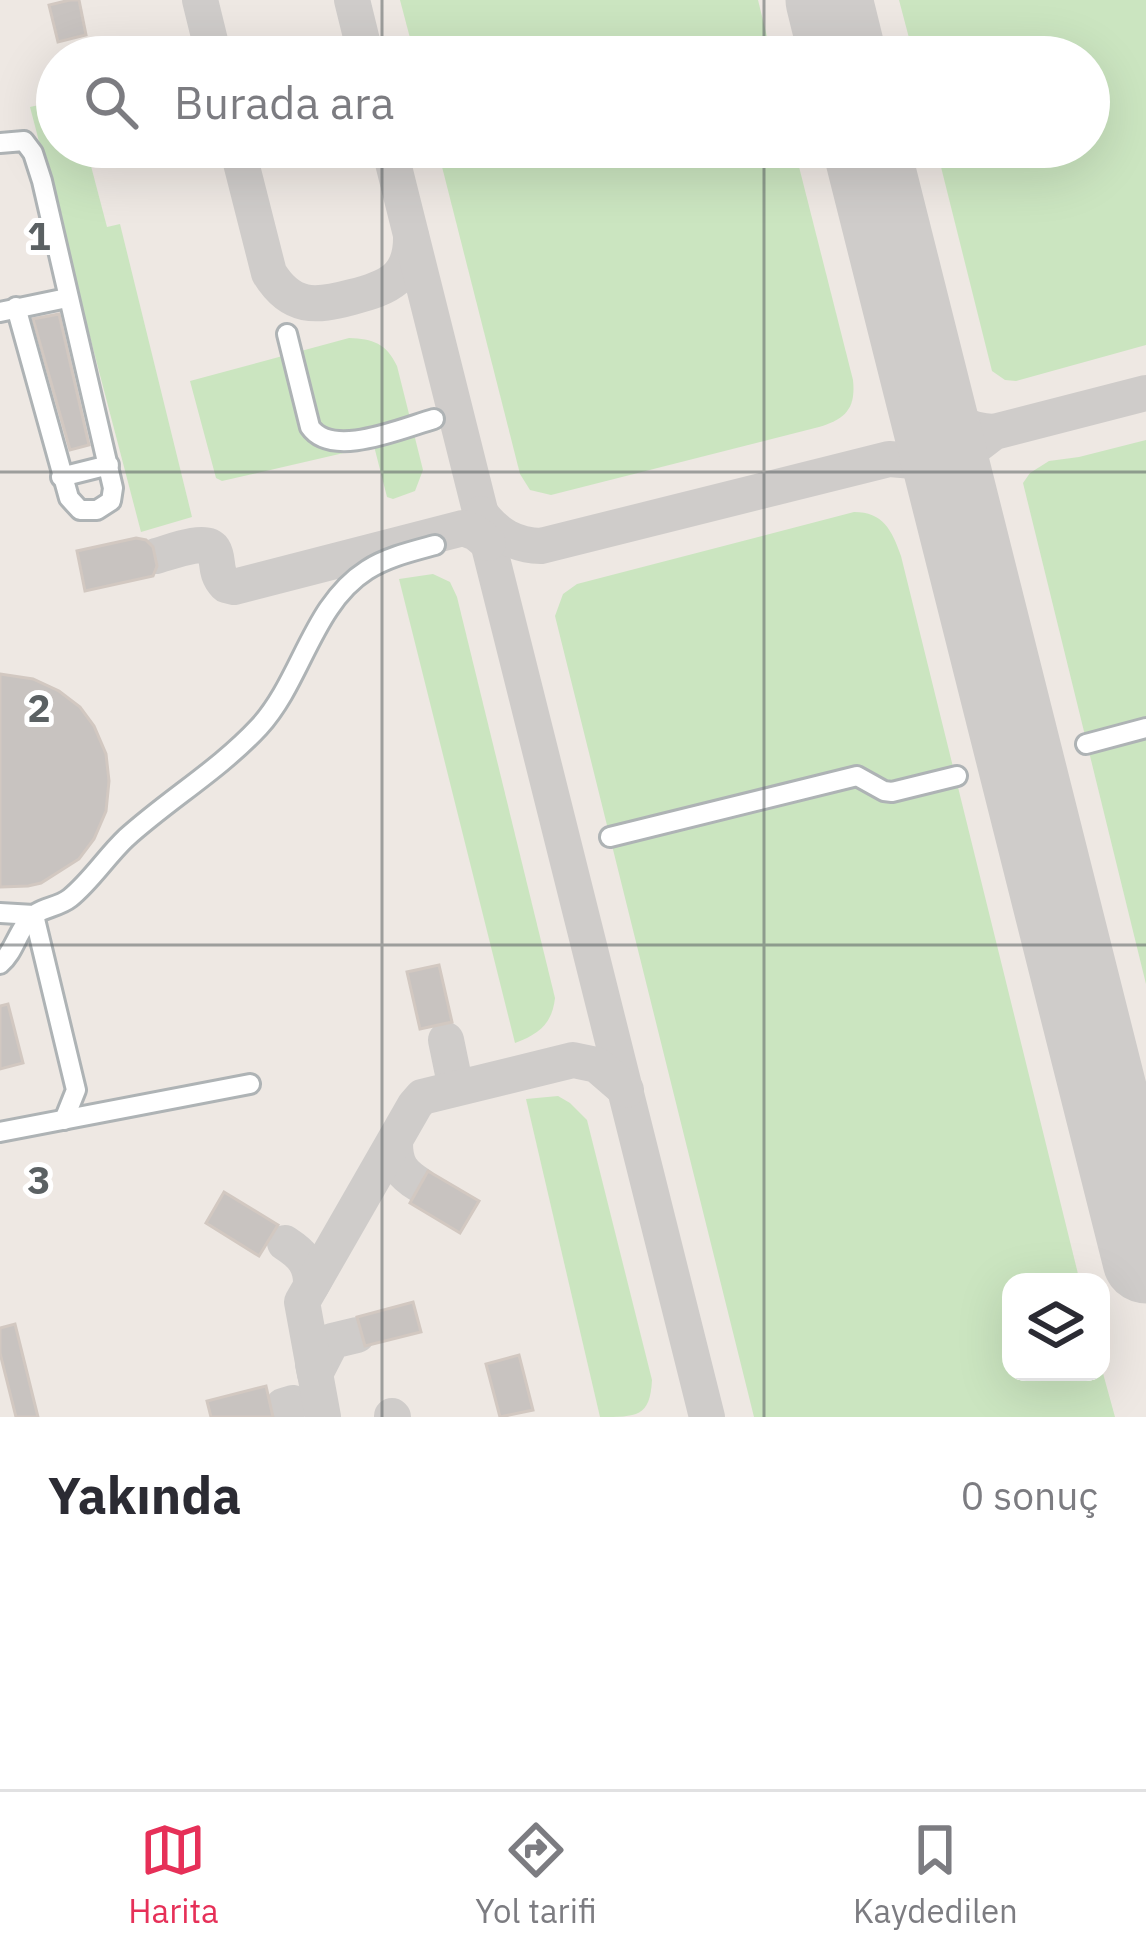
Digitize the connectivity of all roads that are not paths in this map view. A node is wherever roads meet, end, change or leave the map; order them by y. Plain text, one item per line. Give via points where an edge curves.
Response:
1 (0, 143) edge
2 (36, 165) edge
3 (37, 168) edge
4 (67, 298) junction
5 (8, 310) edge
6 (286, 334) dead end
7 (434, 419) dead end
8 (109, 465) junction
9 (61, 477) junction
10 (435, 545) dead end
11 (1146, 728) edge
12 (1086, 744) dead end
13 (957, 776) dead end
14 (610, 837) dead end
15 (0, 913) edge
16 (34, 915) junction
17 (0, 964) edge
18 (250, 1084) dead end
19 (64, 1120) junction
20 (0, 1132) edge

1 - 2 lane via 25,141
3 - 4 lane
4 - 5 lane
4 - 8 lane
5 - 9 lane
6 - 7 lane via 310,427 323,440
8 - 9 lane
8 - 9 lane via 111,501 98,510 80,510
10 - 16 lane via 367,570 335,598 263,723 127,838 68,901
11 - 12 lane
13 - 14 lane via 892,792 857,776
15 - 16 lane
16 - 17 lane
16 - 19 lane via 76,1090
18 - 19 lane
19 - 20 lane

